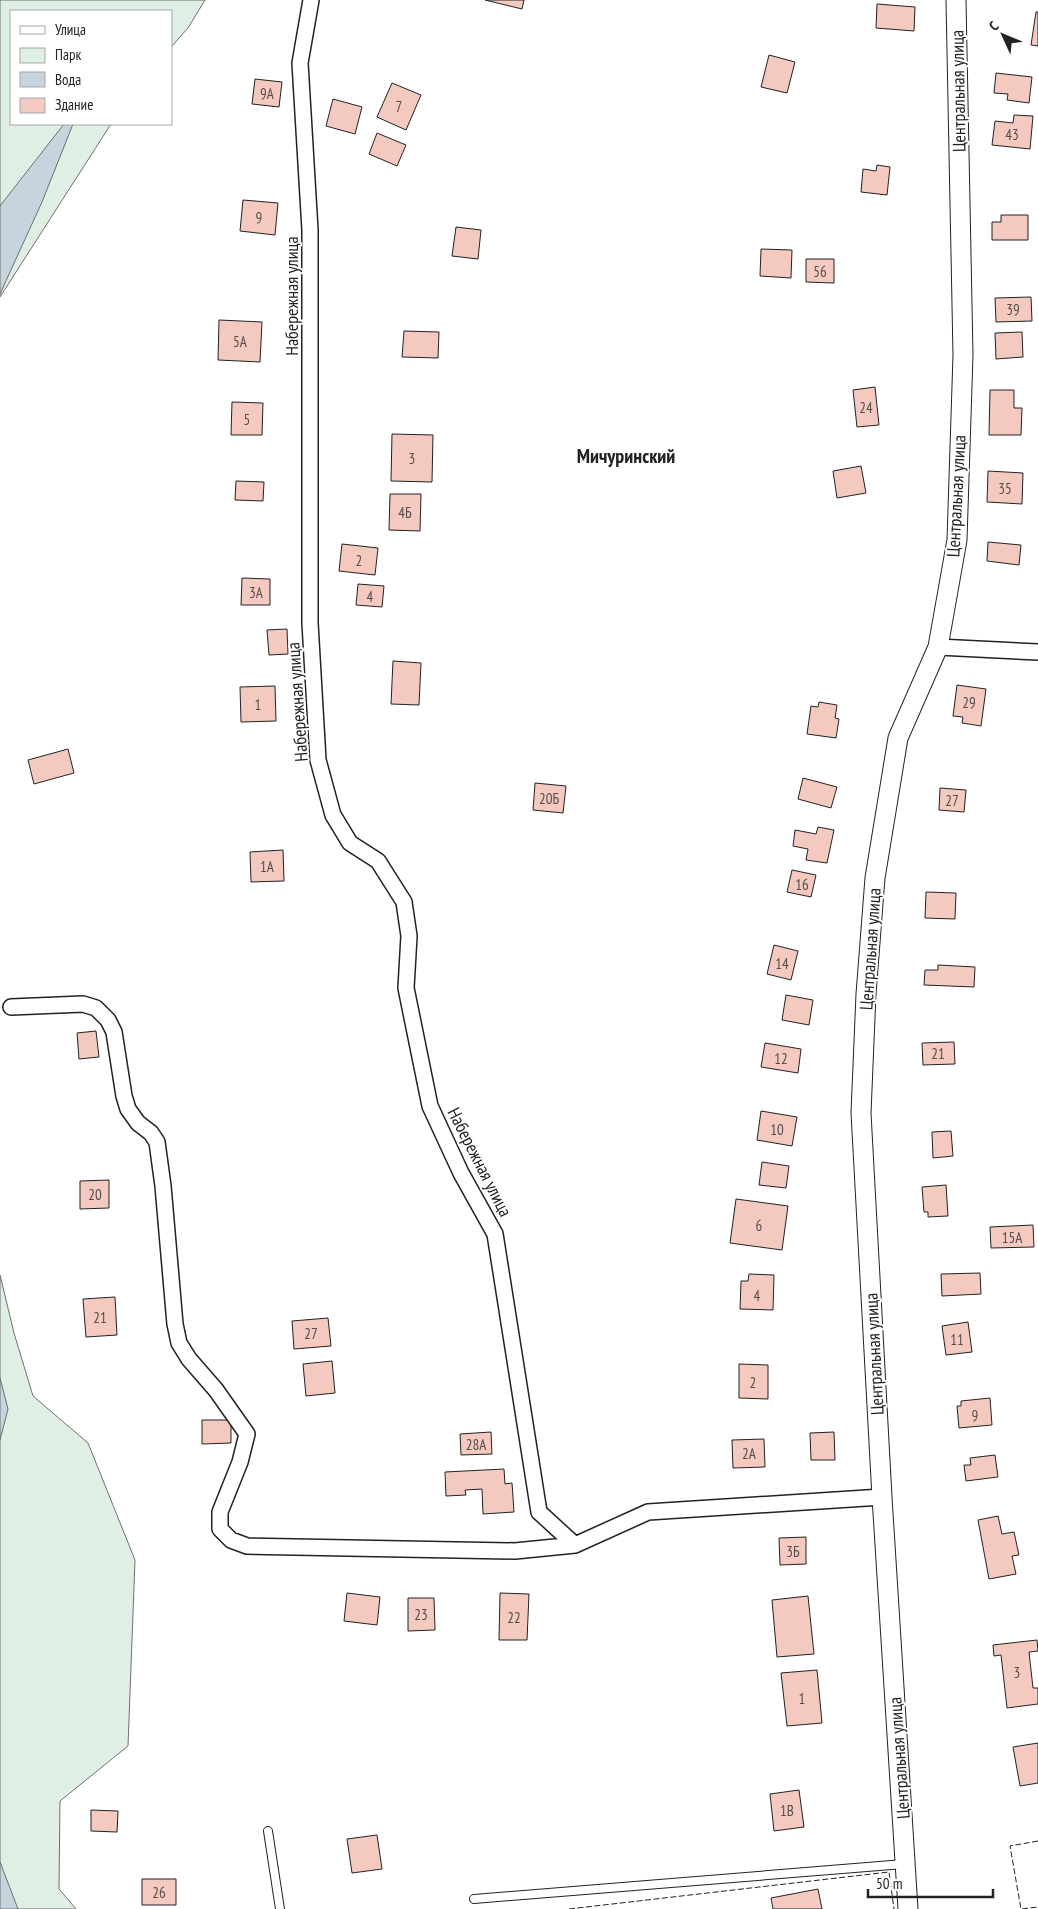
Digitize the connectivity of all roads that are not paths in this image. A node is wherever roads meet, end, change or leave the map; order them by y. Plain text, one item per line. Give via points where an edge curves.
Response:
1 (311, 0) edge
2 (956, 0) edge
3 (938, 647) junction
4 (1038, 652) edge
5 (11, 1007) dead end
6 (882, 1497) junction
7 (576, 1545) junction
8 (268, 1831) dead end
9 (906, 1864) junction
10 (474, 1899) dead end
11 (280, 1909) edge
12 (908, 1909) edge

1 - 7 street, Набережная улица via 300,63 310,230 310,623 318,760 333,814 350,843 378,861 404,902 409,936 406,988 430,1106 461,1173 496,1234 539,1512
2 - 3 street, Центральная улица via 963,355 957,540
3 - 4 street
3 - 6 street, Центральная улица via 898,738 875,878 866,994 861,1113
5 - 7 street via 83,1004 96,1008 114,1032 128,1110 152,1133 156,1142 179,1342 247,1434 240,1462 220,1512 220,1529 231,1540 247,1546 505,1551
6 - 7 street via 648,1512
6 - 9 street, Центральная улица
8 - 11 lane
9 - 10 lane
9 - 12 street, Центральная улица

